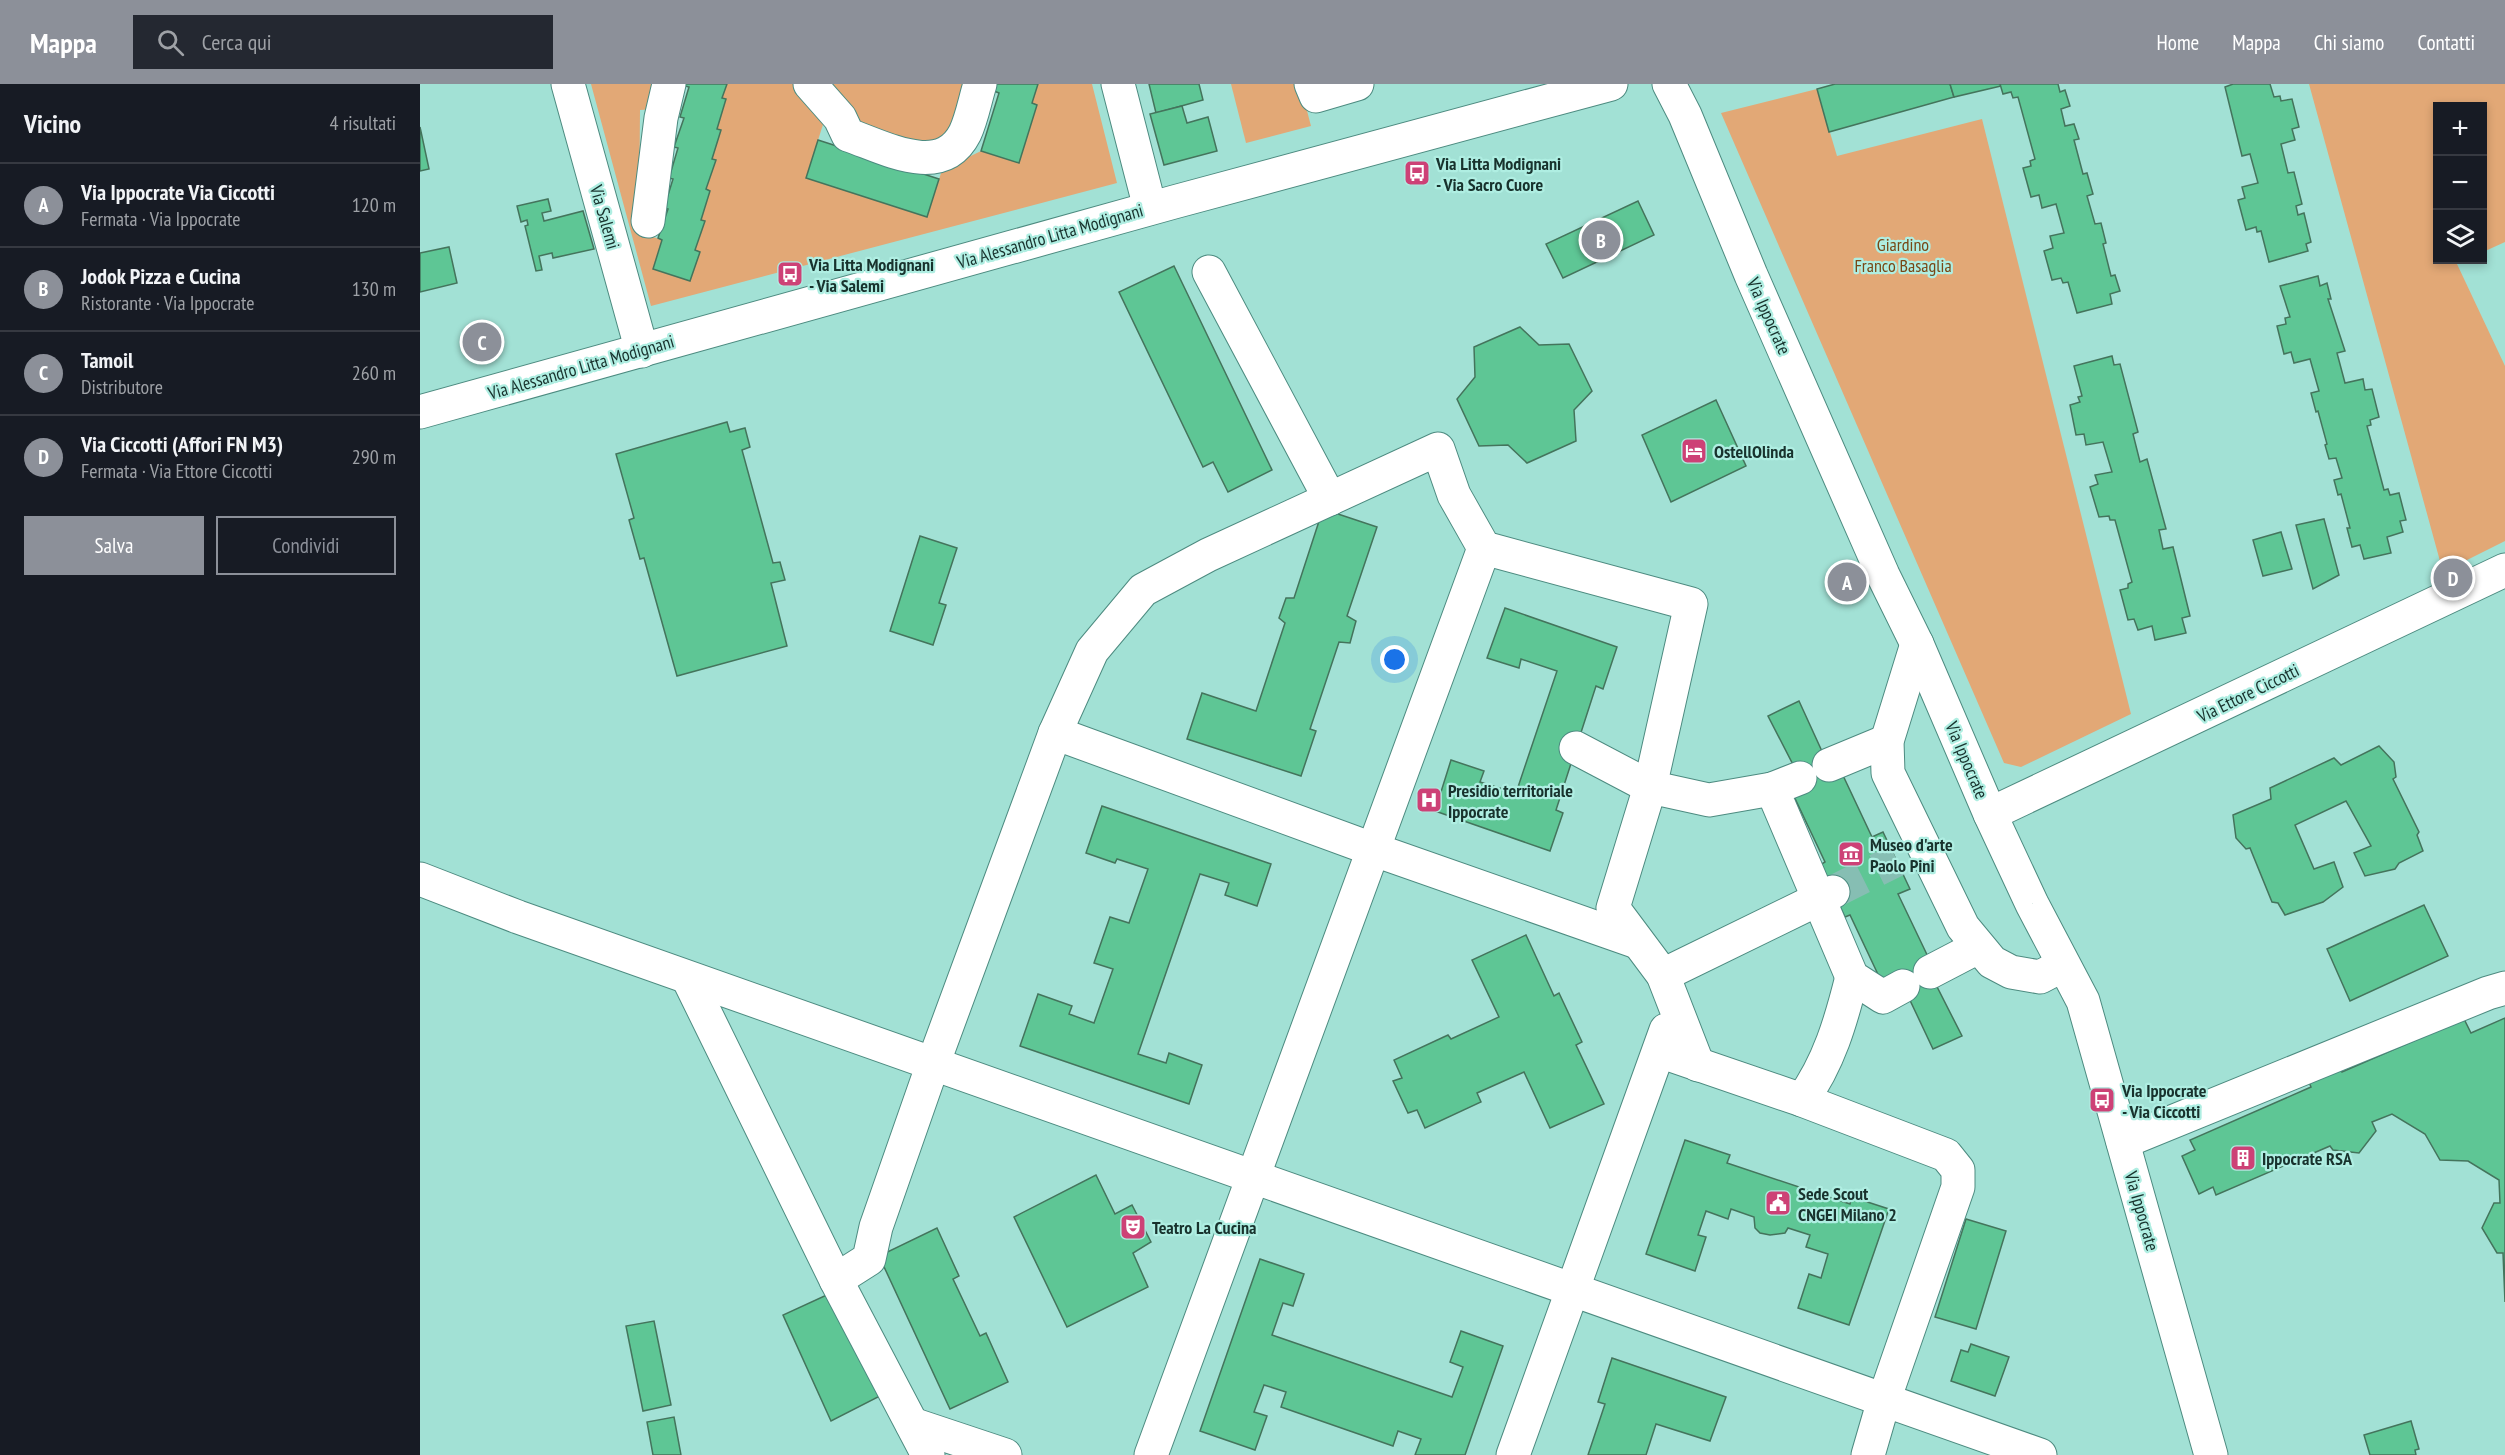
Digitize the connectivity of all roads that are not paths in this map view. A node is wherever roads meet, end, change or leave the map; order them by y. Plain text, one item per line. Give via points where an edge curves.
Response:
1 (568, 84) edge
2 (669, 84) edge
3 (810, 84) edge
4 (980, 84) edge
5 (1118, 84) edge
6 (1311, 84) edge
7 (1357, 84) edge
8 (1611, 84) edge
9 (1669, 84) edge
10 (1150, 208) junction
11 (648, 221) dead end
12 (1209, 272) dead end
13 (642, 351) junction
14 (420, 412) edge
15 (1330, 499) junction
16 (1484, 548) junction
17 (2505, 570) edge
18 (1917, 644) junction
19 (1055, 734) junction
20 (1887, 741) junction
21 (1576, 748) dead end
22 (1800, 777) junction
23 (1650, 787) junction
24 (1990, 814) junction
25 (1372, 849) junction
26 (420, 879) edge
27 (1825, 895) junction
28 (1637, 942) junction
29 (1978, 947) junction
30 (2063, 965) junction
31 (1663, 975) junction
32 (1852, 977) junction
33 (688, 978) junction
34 (2505, 988) edge
35 (1674, 1007) junction
36 (1659, 1051) junction
37 (933, 1064) junction
38 (1698, 1065) junction
39 (1802, 1100) junction
40 (2123, 1142) junction
41 (1253, 1177) junction
42 (836, 1280) junction
43 (1573, 1290) junction
44 (1884, 1400) junction
45 (912, 1424) junction
46 (928, 1455) edge
47 (1005, 1455) edge
48 (1150, 1455) edge
49 (1514, 1455) edge
50 (1868, 1455) edge
51 (2040, 1455) edge
52 (2211, 1455) edge

1 - 13 street, Via Salemi
2 - 11 street
3 - 4 street via 840,118 848,135 919,159 936,158 951,151 964,134
5 - 10 street
6 - 7 street via 1316,96
8 - 10 street, Via Alessandro Litta Modignani
9 - 18 street, Via Ippocrate via 1878,564
10 - 13 street, Via Alessandro Litta Modignani
12 - 15 street
13 - 14 street, Via Alessandro Litta Modignani
15 - 16 street via 1438,449 1454,495
15 - 19 street via 1208,555 1143,590 1092,651
16 - 23 street via 1691,603
16 - 25 street
17 - 24 street, Via Ettore Ciccotti
18 - 20 street
18 - 24 street, Via Ippocrate
19 - 25 street
19 - 37 street
20 - 22 street
20 - 29 street via 1888,773 1963,927
21 - 23 street
22 - 23 street via 1710,800
22 - 27 street
23 - 28 street via 1613,908
24 - 30 street, Via Ippocrate
25 - 28 street
25 - 41 street
26 - 33 street
27 - 31 street
27 - 32 street
28 - 31 street
29 - 30 street via 1992,962 2011,972 2040,977
29 - 32 street via 1883,997
30 - 40 street, Via Ippocrate via 2083,1001
31 - 35 street
32 - 39 street via 1838,1031 1815,1082
33 - 37 street
33 - 42 street
34 - 40 street
35 - 36 street
35 - 38 street
36 - 38 street
36 - 43 street
37 - 41 street
37 - 42 street via 876,1227 869,1259
38 - 39 street
39 - 44 street via 1946,1155 1958,1170 1958,1187
40 - 52 street, Via Ippocrate
41 - 43 street
41 - 48 street
42 - 45 street
43 - 44 street
43 - 49 street
44 - 50 street
44 - 51 street
45 - 46 street
45 - 47 street

